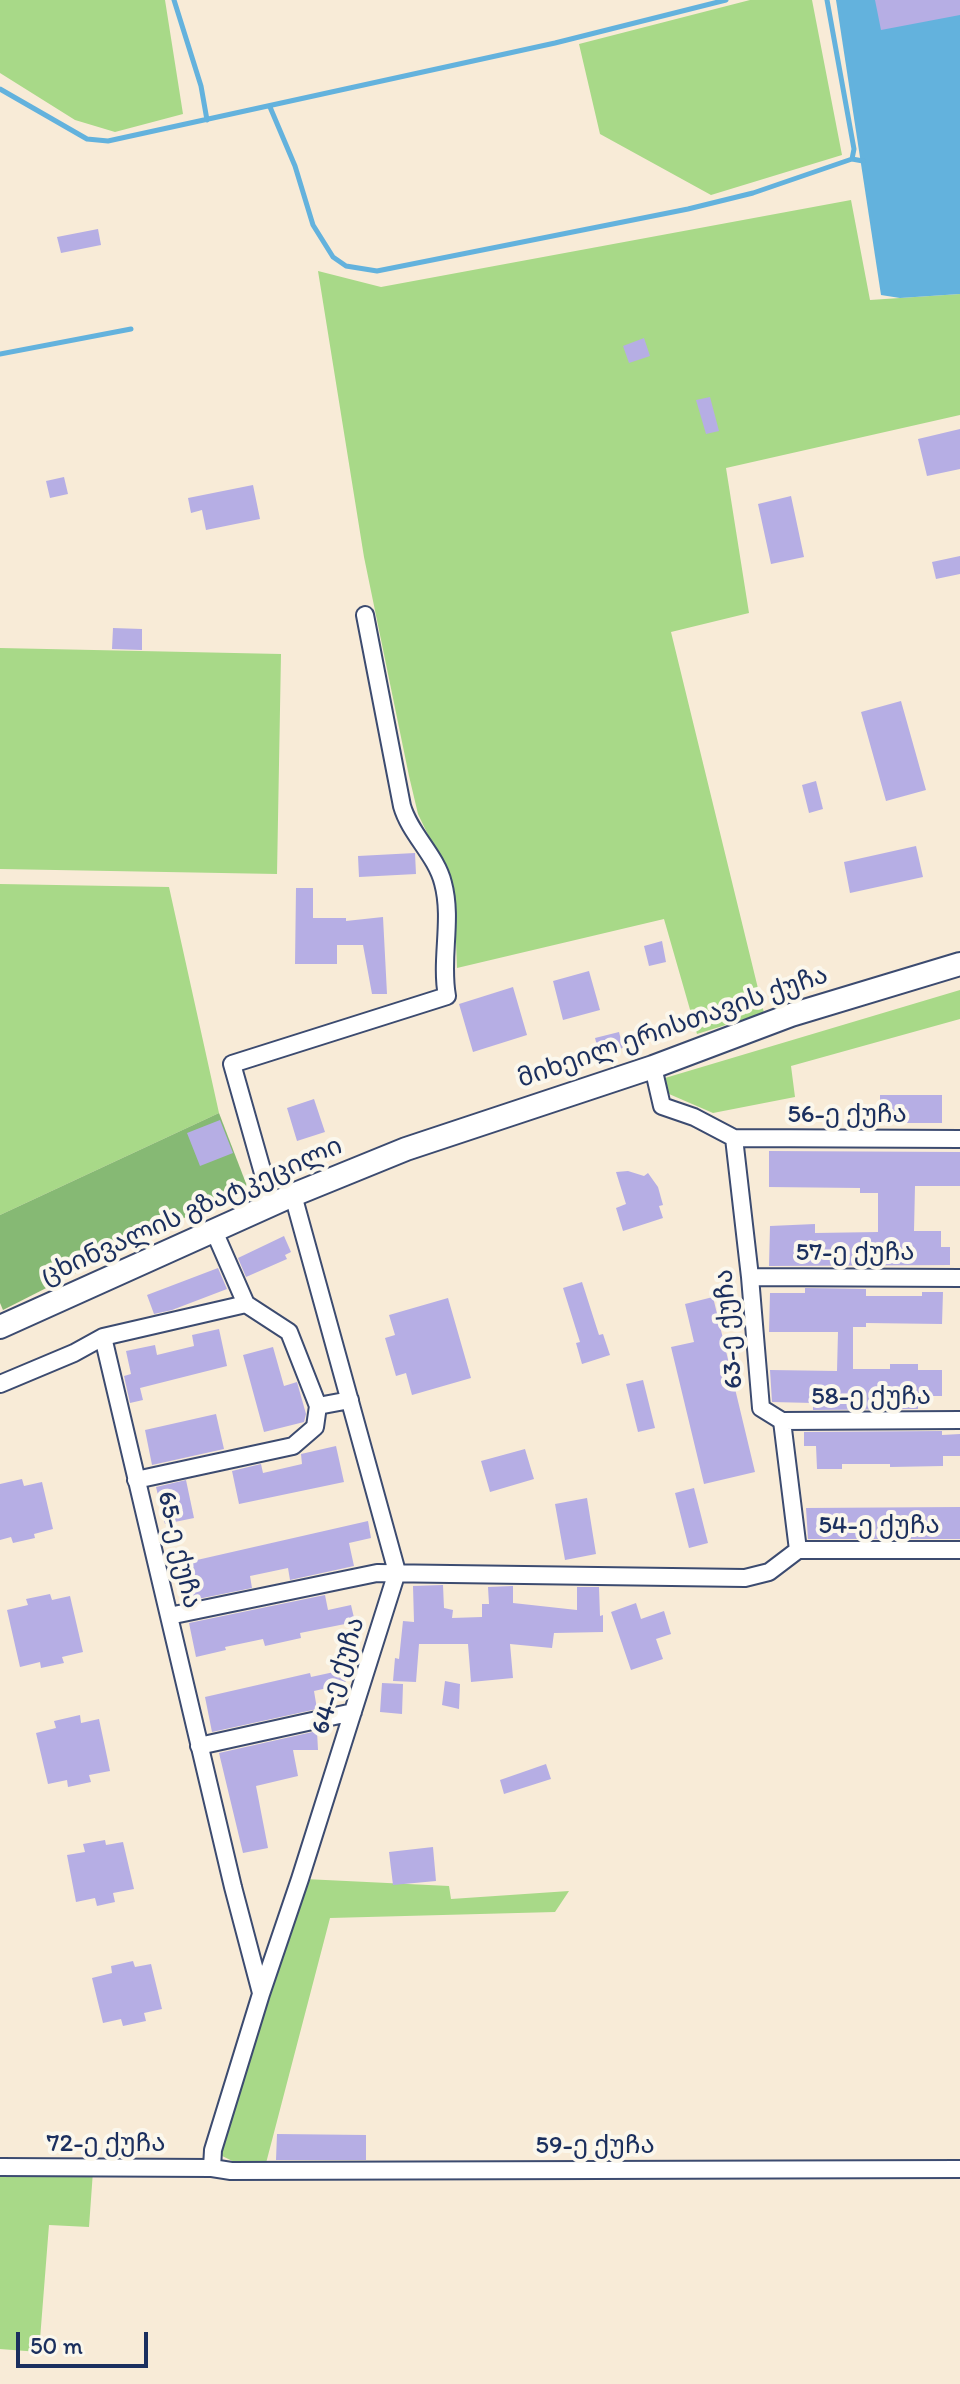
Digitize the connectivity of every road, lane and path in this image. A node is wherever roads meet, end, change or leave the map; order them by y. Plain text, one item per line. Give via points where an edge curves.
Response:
1 (365, 615) dead end
2 (960, 964) edge
3 (653, 1067) junction
4 (734, 1138) junction
5 (960, 1139) edge
6 (406, 1149) joint
7 (293, 1195) junction
8 (272, 1205) junction
9 (214, 1231) junction
10 (750, 1277) junction
11 (960, 1278) edge
12 (246, 1304) junction
13 (0, 1327) edge
14 (103, 1337) junction
15 (0, 1384) edge
16 (350, 1400) junction
17 (318, 1406) junction
18 (960, 1420) edge
19 (782, 1421) junction
20 (136, 1480) junction
21 (798, 1550) junction
22 (960, 1550) edge
23 (397, 1572) junction
24 (169, 1616) junction
25 (353, 1712) junction
26 (199, 1746) junction
27 (261, 1994) junction
28 (0, 2167) edge
29 (212, 2168) junction
30 (960, 2169) edge
31 (231, 2171) joint

1 - 8 street via 402,806 436,866 446,896 447,996 232,1064
2 - 3 main road, მიხეილ ერისთავის ქუჩა via 791,1015
3 - 4 street via 662,1106
3 - 6 main road, მიხეილ ერისთავის ქუჩა
4 - 5 street, 56-ე ქუჩა
4 - 10 street, 63-ე ქუჩა
6 - 7 main road, ცხინვალის გზატკეცილი
7 - 8 main road, ცხინვალის გზატკეცილი
7 - 16 street
8 - 9 main road, ცხინვალის გზატკეცილი
9 - 12 street
9 - 13 main road, ცხინვალის გზატკეცილი
10 - 11 street, 57-ე ქუჩა
10 - 19 street, 63-ე ქუჩა via 761,1408
12 - 14 street
12 - 17 street via 289,1332
14 - 15 street
14 - 20 street, 65-ე ქუჩა
16 - 17 street
16 - 23 street
17 - 20 street via 315,1427 293,1446
18 - 19 street, 58-ე ქუჩა
19 - 21 street
20 - 24 street, 65-ე ქუჩა
21 - 22 street, 54-ე ქუჩა
21 - 23 street via 769,1572 745,1578
23 - 24 street
23 - 25 street, 64-ე ქუჩა
24 - 26 street, 65-ე ქუჩა
25 - 26 street
25 - 27 street, 64-ე ქუჩა
26 - 27 street, 65-ე ქუჩა
27 - 29 street, 64-ე ქუჩა
28 - 29 street, 72-ე ქუჩა
29 - 31 street, 72-ე ქუჩა
30 - 31 street, 59-ე ქუჩა

